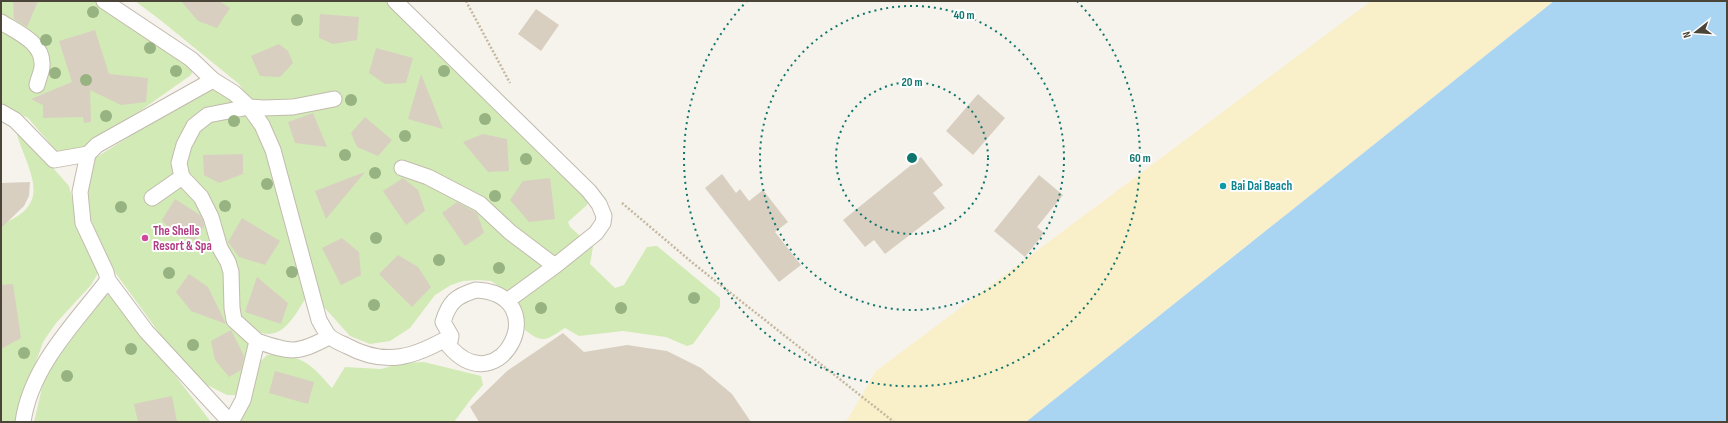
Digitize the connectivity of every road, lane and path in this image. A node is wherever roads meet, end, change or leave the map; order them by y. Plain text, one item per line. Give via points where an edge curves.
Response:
1 (104, 1) edge
2 (395, 1) edge
3 (466, 1) edge
4 (1, 22) edge
5 (213, 80) junction
6 (37, 85) dead end
7 (513, 89) dead end
8 (334, 98) dead end
9 (249, 107) junction
10 (1, 112) edge
11 (88, 154) junction
12 (402, 168) dead end
13 (182, 176) junction
14 (617, 197) dead end
15 (152, 198) dead end
16 (555, 266) junction
17 (108, 280) junction
18 (507, 301) junction
19 (451, 336) junction
20 (329, 337) junction
21 (257, 341) junction
22 (23, 422) edge
23 (231, 422) edge
24 (894, 422) edge

1 - 5 lane via 191,59
2 - 16 lane via 589,191 599,204 604,216 603,223 596,233
3 - 7 path
4 - 6 lane via 28,38 39,50 42,65
5 - 9 lane via 234,93
5 - 11 lane via 97,145
8 - 9 lane via 293,107
9 - 13 lane via 208,115 194,126 184,145 179,163
9 - 20 lane via 262,125 273,150 313,302 319,320
10 - 11 lane via 15,120 54,160
11 - 17 lane via 80,192 83,223
12 - 16 lane via 428,177 480,204 510,232
13 - 15 lane
13 - 21 lane via 201,197 211,217 220,248 228,262 234,320
14 - 24 path via 694,264
16 - 18 lane
17 - 22 lane via 44,363 24,411
17 - 23 lane via 146,331
18 - 19 lane via 488,290 464,293 454,300 443,322
18 - 19 lane via 517,325 510,348 501,356 491,362 468,361 457,355 449,346
19 - 20 lane via 429,349 382,359 358,352
20 - 21 lane via 308,348 288,350
21 - 23 lane via 243,400

